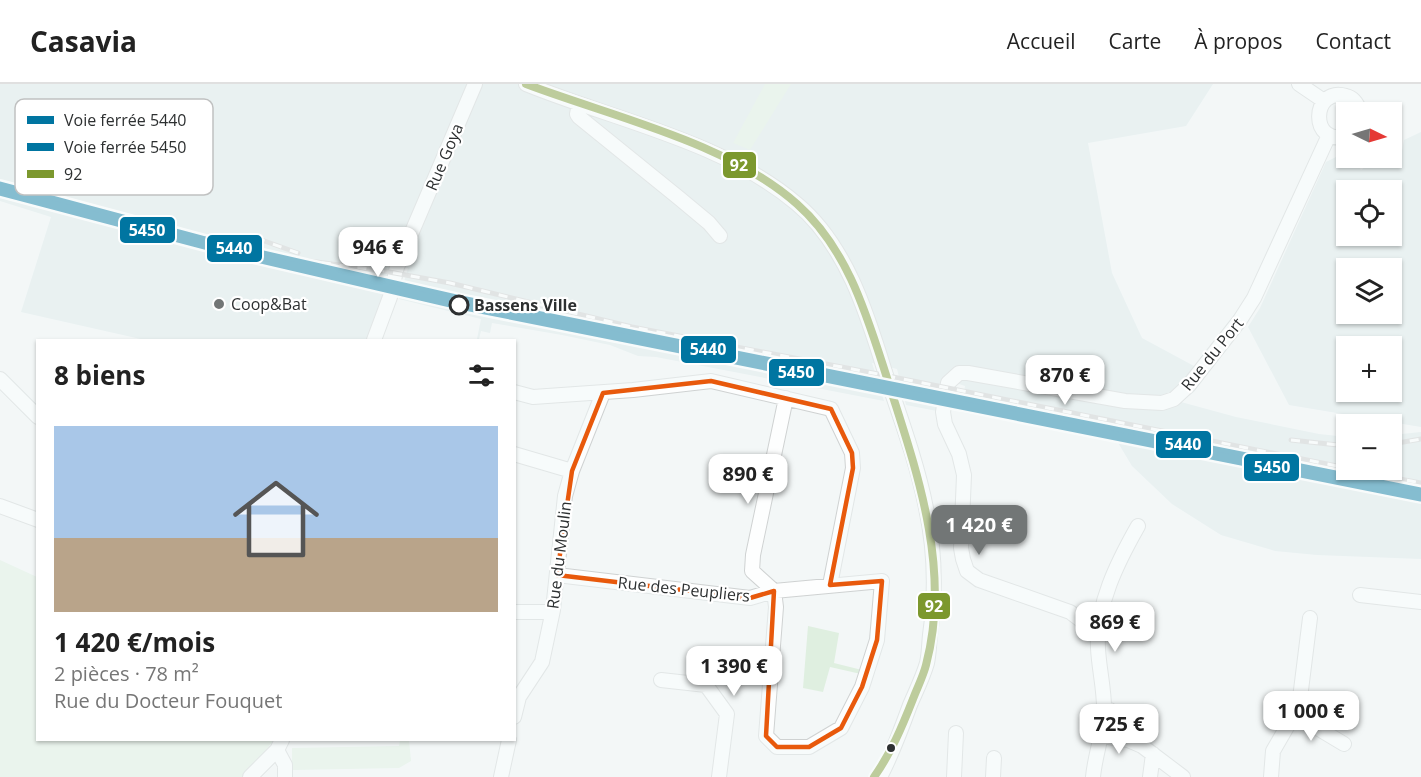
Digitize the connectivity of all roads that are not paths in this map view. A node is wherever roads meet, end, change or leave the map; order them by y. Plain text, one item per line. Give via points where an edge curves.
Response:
1 (475, 84) edge
2 (526, 84) edge
3 (1299, 84) edge
4 (1324, 101) junction
5 (1356, 102) edge
6 (579, 105) junction
7 (625, 121) junction
8 (1329, 135) junction
9 (1336, 137) edge
10 (610, 142) junction
11 (720, 236) dead end
12 (374, 339) edge
13 (0, 379) edge
14 (516, 393) edge
15 (603, 393) junction
16 (786, 398) junction
17 (36, 415) edge
18 (516, 455) edge
19 (572, 471) junction
20 (0, 506) edge
21 (36, 519) edge
22 (1138, 526) dead end
23 (557, 575) junction
24 (830, 585) junction
25 (774, 591) junction
26 (1360, 595) dead end
27 (1421, 602) edge
28 (553, 609) junction
29 (516, 612) edge
30 (1310, 618) dead end
31 (1099, 634) junction
32 (661, 680) dead end
33 (516, 709) edge
34 (1104, 710) junction
35 (1294, 714) junction
36 (956, 734) dead end
37 (1102, 736) junction
38 (509, 741) edge
39 (896, 742) junction
40 (1344, 744) dead end
41 (280, 745) edge
42 (1147, 750) junction
43 (994, 758) dead end
44 (250, 777) edge
45 (285, 777) edge
46 (501, 777) edge
47 (719, 777) edge
48 (874, 777) edge
49 (880, 777) edge
50 (954, 777) edge
51 (993, 777) edge
52 (1093, 777) edge
53 (1150, 777) edge
54 (1183, 777) edge
55 (1271, 777) edge

1 - 12 street, Rue Goya via 397,267
2 - 6 street
3 - 4 street
4 - 5 street via 1344,95
4 - 8 street via 1318,119
6 - 7 street
6 - 10 street via 579,117
7 - 10 street via 611,130
7 - 39 street via 723,157 776,188 812,218 856,288 917,471 932,542 933,610 927,662
8 - 9 street
8 - 31 street, Rue du Port via 1254,298 1233,330 1174,399 1154,404 1125,402 968,373 959,374 948,383 943,412 964,475 961,548 967,571 979,580 1071,612
10 - 11 street
13 - 17 street
14 - 15 street via 533,397
15 - 16 street via 711,381
15 - 19 street, Rue du Moulin
16 - 24 street via 831,409 852,453 853,468
16 - 25 street via 752,571
18 - 19 street
19 - 23 street, Rue du Moulin
20 - 21 street
22 - 31 street via 1110,583
23 - 25 street, Rue des Peupliers via 750,598
23 - 28 street, Rue du Moulin
24 - 25 street, Rue des Peupliers
24 - 25 street, Rue des Peupliers via 882,581 877,640 862,687 841,728 810,747 777,747 766,736
26 - 27 street
28 - 29 street
28 - 33 street, Rue du Moulin via 542,662 519,697
30 - 35 street via 1299,706
31 - 34 street
32 - 47 street via 706,685 727,714
34 - 37 street
34 - 42 street via 1110,710
35 - 40 street
35 - 55 street via 1273,751
36 - 50 street
37 - 42 street via 1128,740
37 - 52 street
38 - 46 street
39 - 48 street
39 - 49 street
41 - 44 street
41 - 45 street
42 - 53 street
42 - 54 street
43 - 51 street

